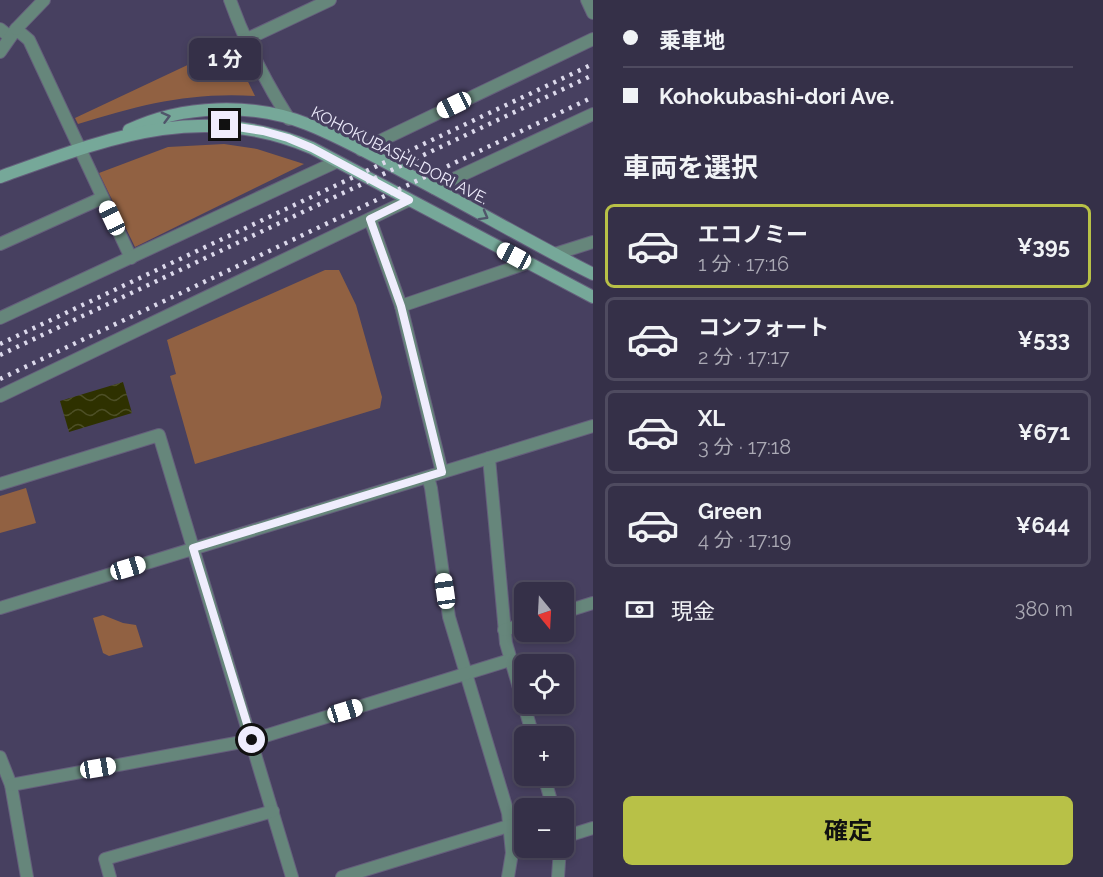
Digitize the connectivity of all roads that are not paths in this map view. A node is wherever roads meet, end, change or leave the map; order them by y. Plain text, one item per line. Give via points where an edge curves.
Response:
1 (44, 0) edge
2 (230, 0) edge
3 (330, 0) edge
4 (587, 0) edge
5 (593, 13) edge
6 (9, 32) edge
7 (593, 39) edge
8 (245, 40) junction
9 (0, 52) edge
10 (593, 114) edge
11 (289, 119) junction
12 (112, 138) junction
13 (79, 149) junction
14 (361, 150) junction
15 (336, 162) junction
16 (0, 177) edge
17 (434, 188) junction
18 (102, 198) junction
19 (409, 200) junction
20 (370, 219) junction
21 (593, 242) edge
22 (0, 244) edge
23 (555, 255) junction
24 (131, 258) junction
25 (527, 263) junction
26 (593, 274) edge
27 (593, 297) edge
28 (401, 306) junction
29 (2, 312) edge
30 (0, 396) edge
31 (593, 426) edge
32 (489, 458) junction
33 (442, 472) junction
34 (428, 477) junction
35 (0, 484) edge
36 (193, 548) junction
37 (593, 603) edge
38 (0, 608) edge
39 (574, 609) edge
40 (514, 627) edge
41 (504, 630) junction
42 (510, 660) junction
43 (465, 674) junction
44 (530, 726) edge
45 (252, 740) junction
46 (0, 758) edge
47 (11, 784) junction
48 (273, 811) junction
49 (514, 824) edge
50 (510, 825) junction
51 (593, 828) edge
52 (574, 834) edge
53 (559, 858) edge
54 (27, 877) edge
55 (110, 877) edge
56 (292, 877) edge
57 (342, 877) edge
58 (508, 877) edge
59 (558, 877) edge

1 - 6 street
2 - 8 street
3 - 8 street
4 - 5 street
6 - 9 street
6 - 13 street via 29,40
7 - 14 street
8 - 11 street
10 - 17 street
12 -> 11 main road, KOHOKUBASHI-DORI AVE. via 179,113 242,111
11 - 14 main road, KOHOKUBASHI-DORI AVE.
12 - 13 main road, KOHOKUBASHI-DORI AVE.
12 - 15 main road, KOHOKUBASHI-DORI AVE. via 196,124 225,125 288,138
13 - 16 main road, KOHOKUBASHI-DORI AVE.
13 - 18 street
14 - 17 main road, KOHOKUBASHI-DORI AVE.
15 - 19 main road, KOHOKUBASHI-DORI AVE.
15 - 24 street
17 -> 23 main road, KOHOKUBASHI-DORI AVE.
18 - 22 street
18 - 24 street
19 - 20 street
19 - 25 main road, KOHOKUBASHI-DORI AVE.
20 - 28 street
20 - 30 street
21 - 23 street
23 - 26 main road, KOHOKUBASHI-DORI AVE.
24 - 29 street
25 - 27 main road, KOHOKUBASHI-DORI AVE.
25 - 28 street
28 - 33 street
31 - 32 street
32 - 33 street
32 - 41 street
33 - 34 street
34 - 36 street
34 - 43 street via 449,617
35 - 36 street via 159,435
36 - 38 street
36 - 45 street
37 - 39 street
40 - 41 street
41 - 42 street
42 - 43 street
42 - 44 street
43 - 45 street
43 - 50 street
45 - 47 street
45 - 48 street
46 - 47 street
47 - 54 street
48 - 55 street via 105,860
48 - 56 street
49 - 50 street
50 - 57 street
50 - 58 street via 512,853
51 - 52 street
53 - 59 street

